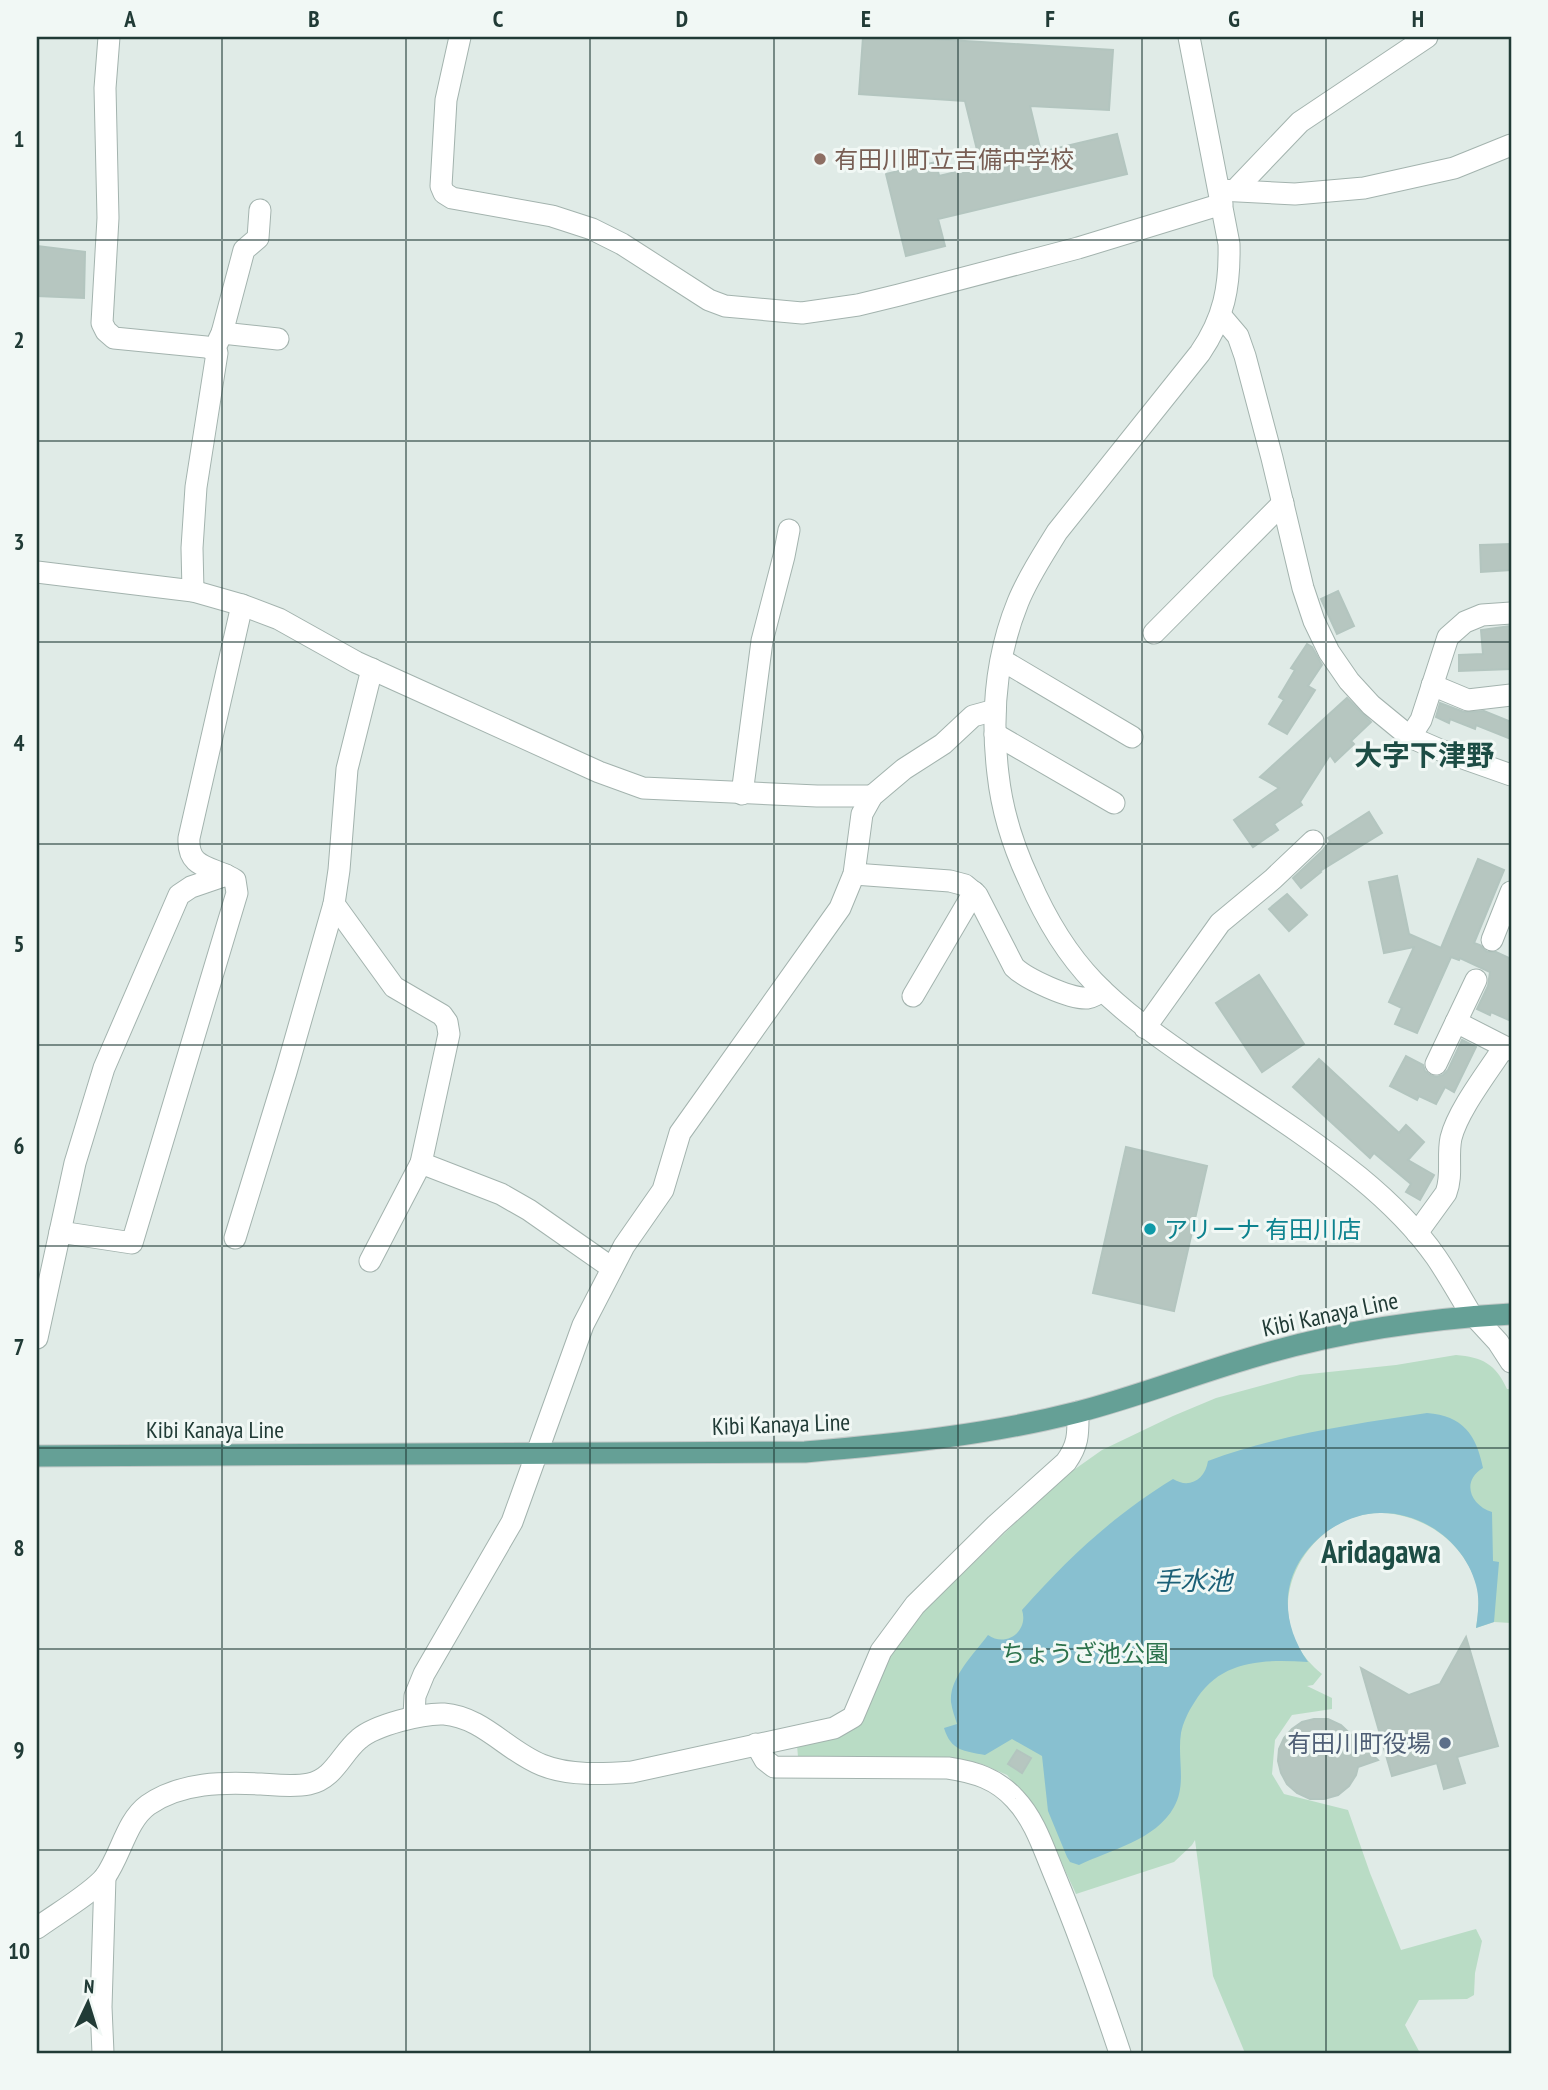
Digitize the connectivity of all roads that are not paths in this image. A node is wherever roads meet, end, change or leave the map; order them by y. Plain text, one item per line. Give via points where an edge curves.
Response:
1 (109, 37) edge
2 (460, 37) edge
3 (1189, 37) edge
4 (1427, 37) edge
5 (1511, 145) edge
6 (1226, 194) junction
7 (260, 210) dead end
8 (1221, 316) junction
9 (278, 340) dead end
10 (218, 341) junction
11 (1283, 503) junction
12 (789, 530) dead end
13 (37, 572) edge
14 (193, 591) junction
15 (242, 605) junction
16 (1511, 612) edge
17 (1154, 633) dead end
18 (1002, 660) junction
19 (372, 669) junction
20 (1432, 684) junction
21 (1511, 695) edge
22 (995, 710) junction
23 (995, 734) junction
24 (1132, 737) dead end
25 (1410, 737) junction
26 (1511, 775) edge
27 (742, 793) junction
28 (872, 796) junction
29 (1114, 803) dead end
30 (1313, 841) dead end
31 (854, 874) junction
32 (226, 875) junction
33 (974, 892) junction
34 (1511, 892) edge
35 (334, 904) junction
36 (1492, 940) dead end
37 (1476, 980) dead end
38 (1102, 990) junction
39 (914, 996) dead end
40 (1456, 1022) junction
41 (1145, 1028) junction
42 (1508, 1049) edge
43 (1436, 1064) dead end
44 (421, 1163) junction
45 (60, 1232) junction
46 (1416, 1233) junction
47 (235, 1238) dead end
48 (370, 1261) dead end
49 (612, 1268) junction
50 (1511, 1314) edge
51 (1473, 1316) junction
52 (37, 1338) edge
53 (1511, 1362) edge
54 (1078, 1412) junction
55 (536, 1454) junction
56 (37, 1456) edge
57 (414, 1716) junction
58 (756, 1744) junction
59 (105, 1877) junction
60 (37, 1928) edge
61 (103, 2053) edge
62 (1120, 2053) edge

1 - 10 street via 102,323 114,338
2 - 6 street via 446,100 444,192 452,198 552,216 592,229 725,306 802,313 858,305 1078,248
3 - 6 street
4 - 6 street via 1300,122
5 - 6 street via 1454,168 1364,188
6 - 8 street via 1230,258
7 - 10 street via 258,238 244,250
8 - 11 street via 1238,336
8 - 18 street via 1200,353 1057,532 1018,602
9 - 10 street
10 - 14 street via 196,487
11 - 17 street
11 - 25 street via 1303,588 1329,652 1371,705
12 - 27 street via 762,641
13 - 14 street
14 - 15 street
15 - 19 street via 279,619
15 - 32 street via 188,850 200,864
16 - 20 street via 1482,615 1448,637
18 - 22 street
18 - 24 street
19 - 27 street via 643,788
19 - 35 street via 347,769
20 - 21 street via 1468,700
20 - 25 street via 1421,720
22 - 23 street
22 - 28 street via 972,716 943,744
23 - 29 street
23 - 38 street via 999,784 1013,844 1058,935
25 - 26 street
27 - 28 street
28 - 31 street via 862,814
30 - 41 street via 1220,923
31 - 33 street via 950,881
31 - 49 street via 840,908 680,1133 663,1190
32 - 45 street via 179,895 104,1068
32 - 45 street via 234,880 237,893 132,1243
33 - 38 street via 1018,971 1074,996 1095,996
33 - 39 street
34 - 36 street
35 - 44 street via 394,988 442,1014 447,1022 449,1034
35 - 47 street
37 - 40 street
38 - 41 street
40 - 42 street
40 - 43 street
41 - 46 street via 1339,1162
42 - 46 street via 1459,1117 1451,1140 1449,1186
44 - 48 street
44 - 49 street via 529,1210
45 - 52 street
46 - 51 street
49 - 55 street via 579,1335
50 - 51 main road, Kibi Kanaya Line
51 - 53 street
51 - 54 main road, Kibi Kanaya Line via 1331,1337
54 - 55 main road, Kibi Kanaya Line via 932,1440 805,1452
54 - 58 street via 1073,1453 915,1605 881,1651 853,1717 834,1728
55 - 56 main road, Kibi Kanaya Line
55 - 57 street via 512,1522 424,1674 415,1696
57 - 58 street via 441,1714 468,1720 541,1765 566,1771 632,1772
57 - 59 street via 360,1737 336,1768 310,1784 227,1783 192,1787 160,1798 138,1815
58 - 62 street via 774,1767 948,1768 995,1782 1016,1800 1036,1829 1084,1947
59 - 60 street
59 - 61 street

